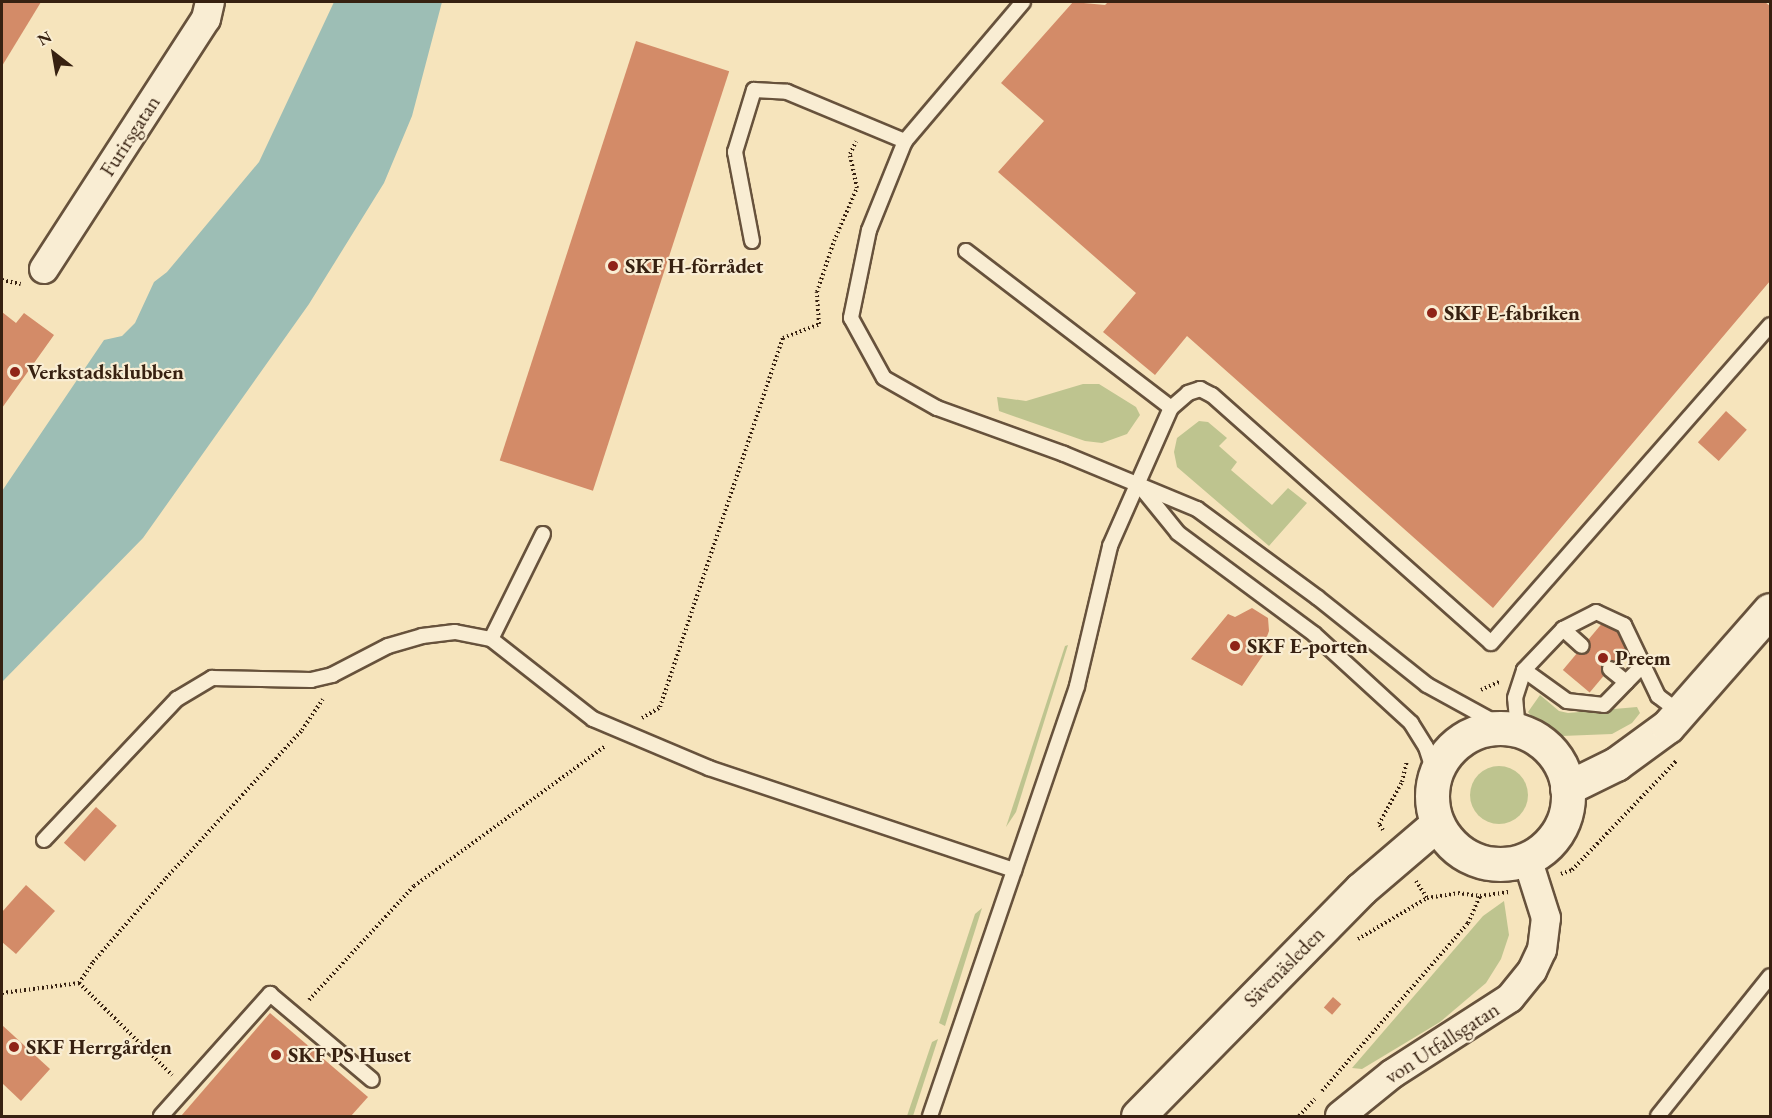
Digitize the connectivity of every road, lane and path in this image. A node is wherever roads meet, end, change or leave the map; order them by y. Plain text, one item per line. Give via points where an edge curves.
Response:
1 (210, 2) edge
2 (1023, 2) edge
3 (864, 124) junction
4 (905, 141) junction
5 (752, 241) dead end
6 (966, 251) dead end
7 (44, 269) dead end
8 (1770, 326) edge
9 (1171, 408) junction
10 (1139, 484) junction
11 (543, 534) dead end
12 (1770, 610) edge
13 (1563, 629) junction
14 (491, 639) junction
15 (1582, 646) dead end
16 (1644, 664) junction
17 (1610, 669) dead end
18 (1524, 670) junction
19 (332, 675) junction
20 (1626, 682) junction
21 (1679, 712) junction
22 (1513, 730) junction
23 (621, 732) junction
24 (1435, 775) junction
25 (1567, 788) junction
26 (1437, 824) junction
27 (44, 840) dead end
28 (1014, 870) junction
29 (1532, 870) junction
30 (1572, 870) dead end
31 (1480, 896) junction
32 (1348, 946) dead end
33 (1770, 976) edge
34 (79, 983) junction
35 (2, 993) edge
36 (296, 1014) junction
37 (372, 1080) dead end
38 (185, 1088) junction
39 (161, 1116) edge
40 (930, 1116) edge
41 (1138, 1116) edge
42 (1299, 1116) edge
43 (1340, 1116) edge
44 (1658, 1116) edge

1 - 7 street, Furirsgatan via 206,19
2 - 4 lane
3 - 4 lane
3 - 5 lane via 787,92 754,90 735,152
3 - 23 path via 850,154 857,188 817,292 819,324 783,338 660,706
4 - 10 lane via 869,230 851,318 884,378 937,408
6 - 9 lane
8 - 9 lane via 1491,643 1212,395 1200,389 1188,393
9 - 10 lane
10 - 22 lane via 1197,509 1318,598 1427,686
10 - 24 lane via 1178,533 1314,634 1411,723 1426,747
10 - 28 lane via 1110,546 1077,686
11 - 14 lane
12 - 21 street
13 - 15 lane
13 - 16 lane via 1596,612 1624,625
13 - 18 lane
14 - 19 lane via 454,632 422,636 388,646
14 - 23 lane via 593,719
16 - 20 lane
16 - 21 lane via 1658,696
17 - 20 lane
18 - 20 lane via 1567,701 1604,705
18 - 22 lane via 1515,698
19 - 27 lane via 311,680 236,675 212,678 193,687
19 - 34 path via 326,694 302,730 129,920
21 - 25 street via 1668,726 1616,764
22 - 24 street via 1477,732 1458,742
22 - 25 street via 1547,748 1561,766
23 - 28 lane via 709,768
23 - 36 path via 414,886
24 - 26 street via 1432,805
25 - 29 street via 1567,807 1556,834
26 - 29 street via 1450,844 1470,858
26 - 41 street, Sävenäsleden via 1361,888
28 - 40 lane
29 - 30 path
29 - 31 path via 1502,895
29 - 43 street, von Utfallsgatan via 1546,918 1542,950 1533,971 1510,998 1392,1074
31 - 32 path via 1458,892 1427,898
31 - 42 path via 1468,923
33 - 44 lane
34 - 35 path
34 - 38 path
36 - 37 lane
36 - 38 lane via 270,994
38 - 39 lane

